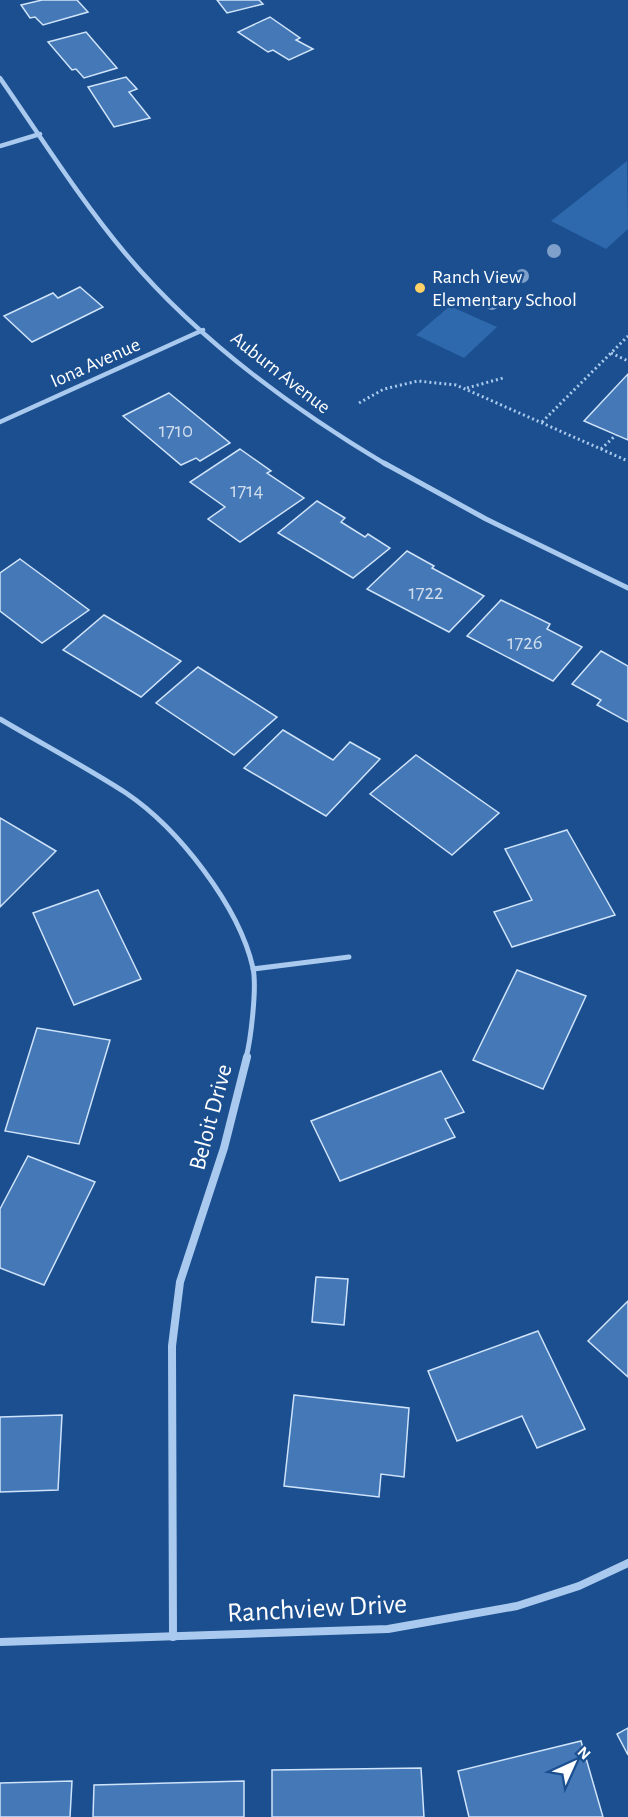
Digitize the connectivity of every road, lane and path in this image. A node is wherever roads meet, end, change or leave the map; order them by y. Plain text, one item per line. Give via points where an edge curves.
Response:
1 (0, 78) edge
2 (40, 134) junction
3 (0, 146) edge
4 (203, 330) junction
5 (628, 336) edge
6 (611, 353) junction
7 (628, 361) edge
8 (503, 378) dead end
9 (466, 388) junction
10 (359, 403) dead end
11 (0, 422) edge
12 (542, 422) junction
13 (616, 435) dead end
14 (601, 449) junction
15 (628, 461) edge
16 (628, 588) edge
17 (0, 719) edge
18 (349, 957) dead end
19 (253, 969) junction
20 (628, 1563) edge
21 (173, 1637) junction
22 (0, 1642) edge

1 - 2 street, Auburn Avenue
2 - 3 street
2 - 4 street, Auburn Avenue via 127,255
4 - 11 street, Iona Avenue
4 - 16 street, Auburn Avenue via 301,408 400,473
5 - 6 path
6 - 7 path
6 - 12 path
8 - 9 path
9 - 10 path via 418,381 384,389
9 - 12 path
12 - 14 path
13 - 14 path
14 - 15 path
17 - 19 street, Beloit Drive via 127,794 168,827 221,898 239,930
18 - 19 street
19 - 21 street, Beloit Drive via 252,1031 244,1071 224,1148 180,1282 172,1346
20 - 21 street, Ranchview Drive via 579,1586 517,1606 388,1629
21 - 22 street, Ranchview Drive

